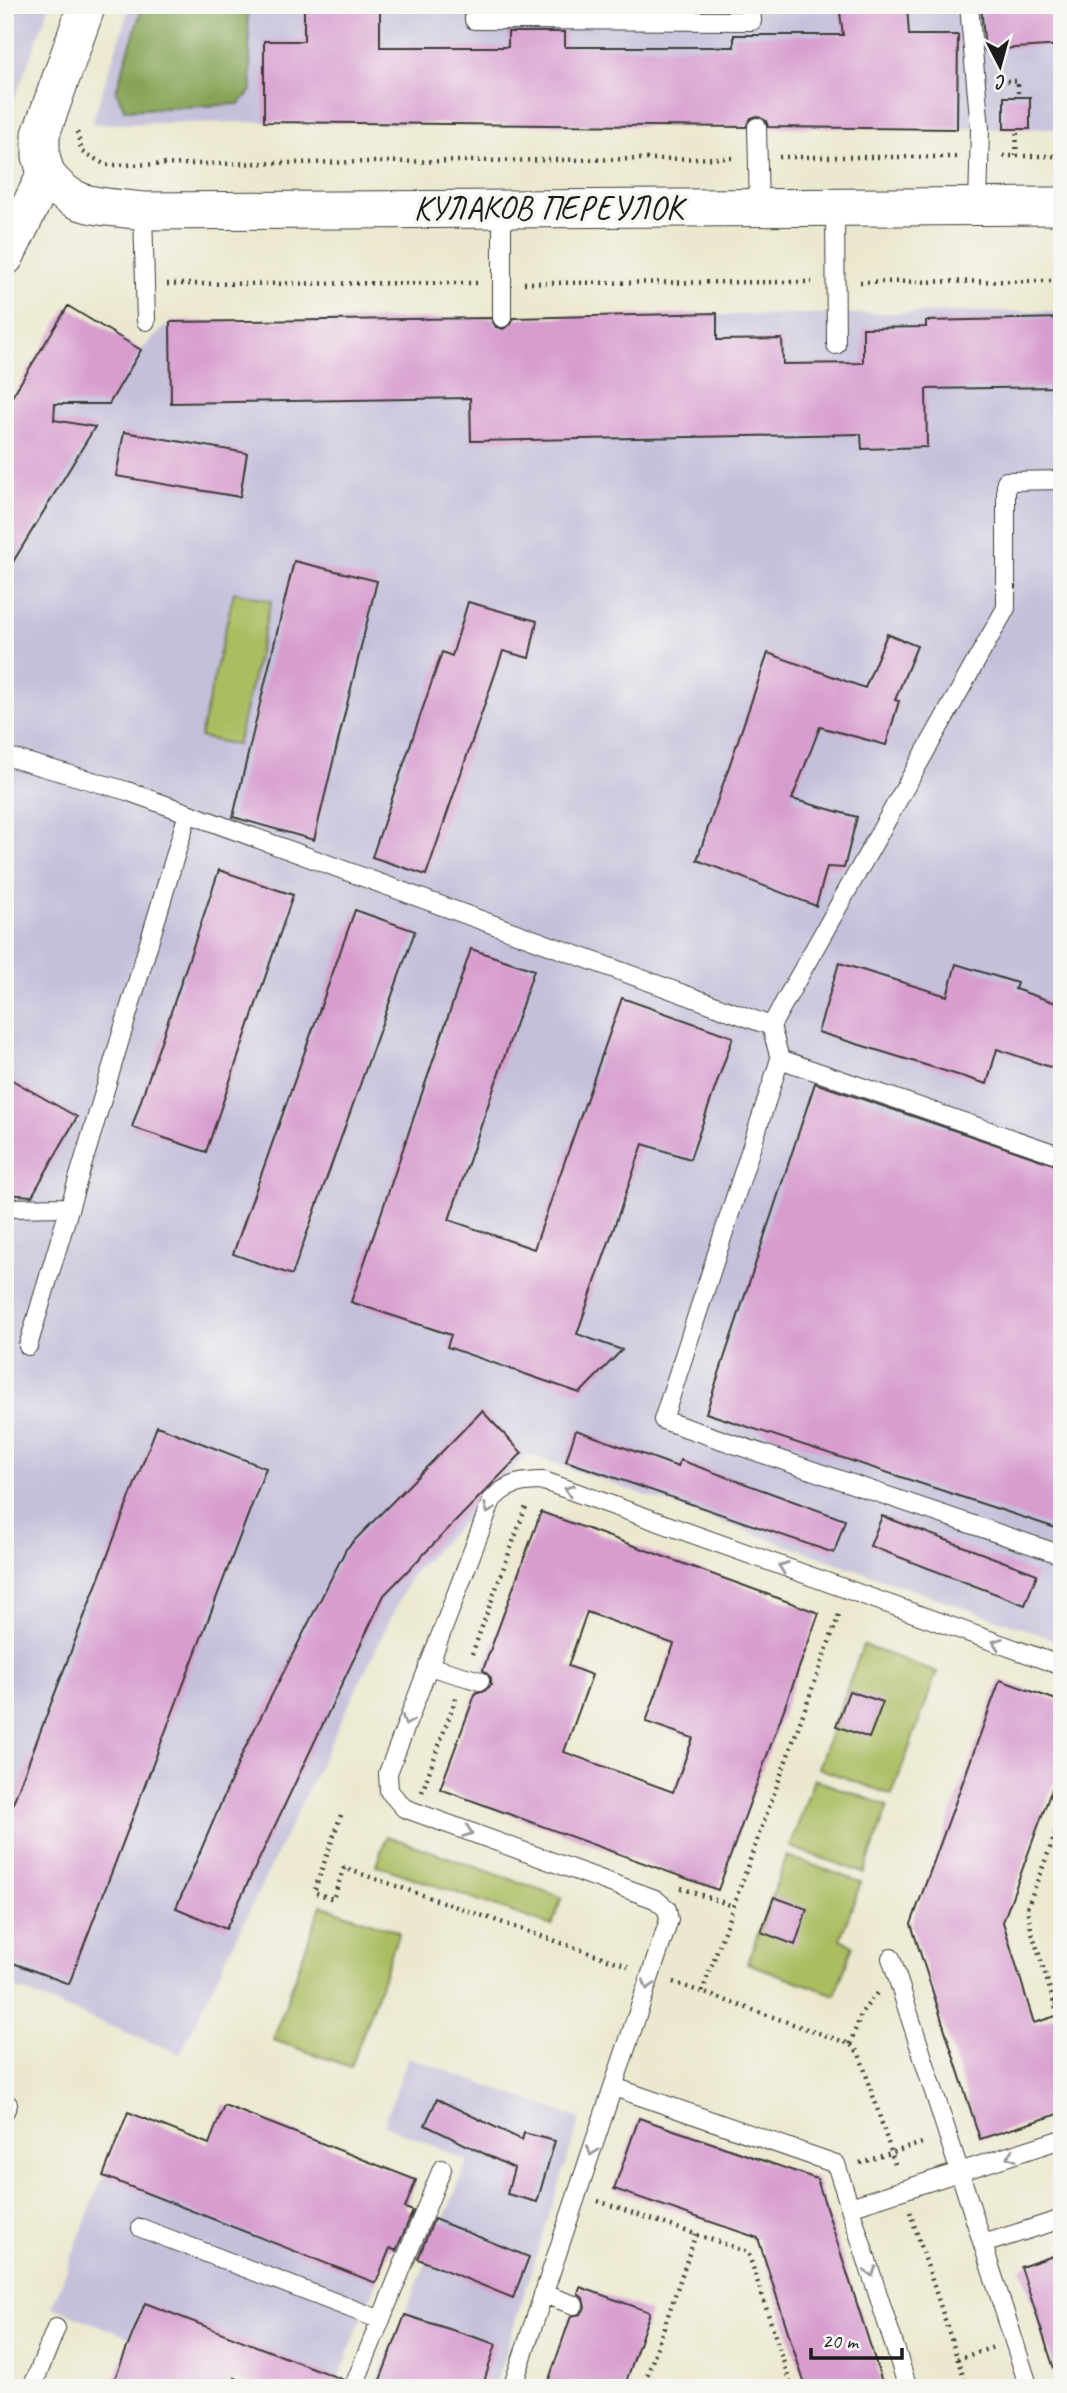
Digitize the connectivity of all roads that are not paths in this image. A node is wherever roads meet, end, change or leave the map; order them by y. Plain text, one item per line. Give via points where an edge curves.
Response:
1 (87, 5) edge
2 (474, 5) edge
3 (969, 5) edge
4 (752, 21) edge
5 (757, 127) dead end
6 (46, 174) junction
7 (978, 206) junction
8 (1062, 206) edge
9 (760, 207) junction
10 (835, 207) junction
11 (502, 209) junction
12 (143, 211) junction
13 (5, 257) edge
14 (502, 318) dead end
15 (146, 321) dead end
16 (836, 345) dead end
17 (1062, 480) edge
18 (5, 756) edge
19 (188, 813) junction
20 (771, 1026) junction
21 (780, 1059) junction
22 (1062, 1156) edge
23 (70, 1207) junction
24 (5, 1208) edge
25 (29, 1346) dead end
26 (1062, 1555) edge
27 (428, 1666) junction
28 (1062, 1666) edge
29 (472, 1678) road end
30 (891, 1958) dead end
31 (614, 2087) junction
32 (5, 2103) edge
33 (5, 2111) edge
34 (1062, 2139) edge
35 (442, 2169) dead end
36 (960, 2172) junction
37 (850, 2207) junction
38 (1062, 2219) edge
39 (141, 2228) dead end
40 (983, 2244) junction
41 (543, 2294) junction
42 (575, 2305) dead end
43 (381, 2320) junction
44 (56, 2328) dead end
45 (32, 2388) edge
46 (353, 2388) edge
47 (512, 2388) edge
48 (908, 2388) edge
49 (1029, 2388) edge

1 - 6 street via 41,134
2 - 4 lane via 474,20
3 - 7 lane
5 - 9 lane
6 - 12 street, КУЛАКОВ ПЕРЕУЛОК via 59,192 81,203
6 - 13 street
7 - 8 street, КУЛАКОВ ПЕРЕУЛОК
7 - 10 street, КУЛАКОВ ПЕРЕУЛОК
9 - 10 street, КУЛАКОВ ПЕРЕУЛОК
9 - 11 street, КУЛАКОВ ПЕРЕУЛОК
10 - 16 lane
11 - 12 street, КУЛАКОВ ПЕРЕУЛОК
11 - 14 lane
12 - 15 lane
17 - 20 lane via 1006,481 1006,608
18 - 19 lane
19 - 20 lane
19 - 23 lane
20 - 21 lane
21 - 22 lane
21 - 26 lane via 663,1420
23 - 24 lane
23 - 25 lane
28 -> 27 lane via 544,1481 522,1481 492,1500
27 - 29 lane
27 -> 31 lane via 388,1773 389,1791 395,1800 404,1808 662,1903 669,1920
30 - 36 lane
31 - 37 lane via 830,2161 838,2169
31 -> 41 lane
32 - 33 lane
34 -> 36 lane
35 - 43 lane
36 - 37 lane
36 - 40 lane
37 -> 48 lane
38 - 40 lane
39 - 43 lane
40 - 49 lane
41 - 42 lane
41 - 47 lane
43 - 46 lane
44 - 45 lane

